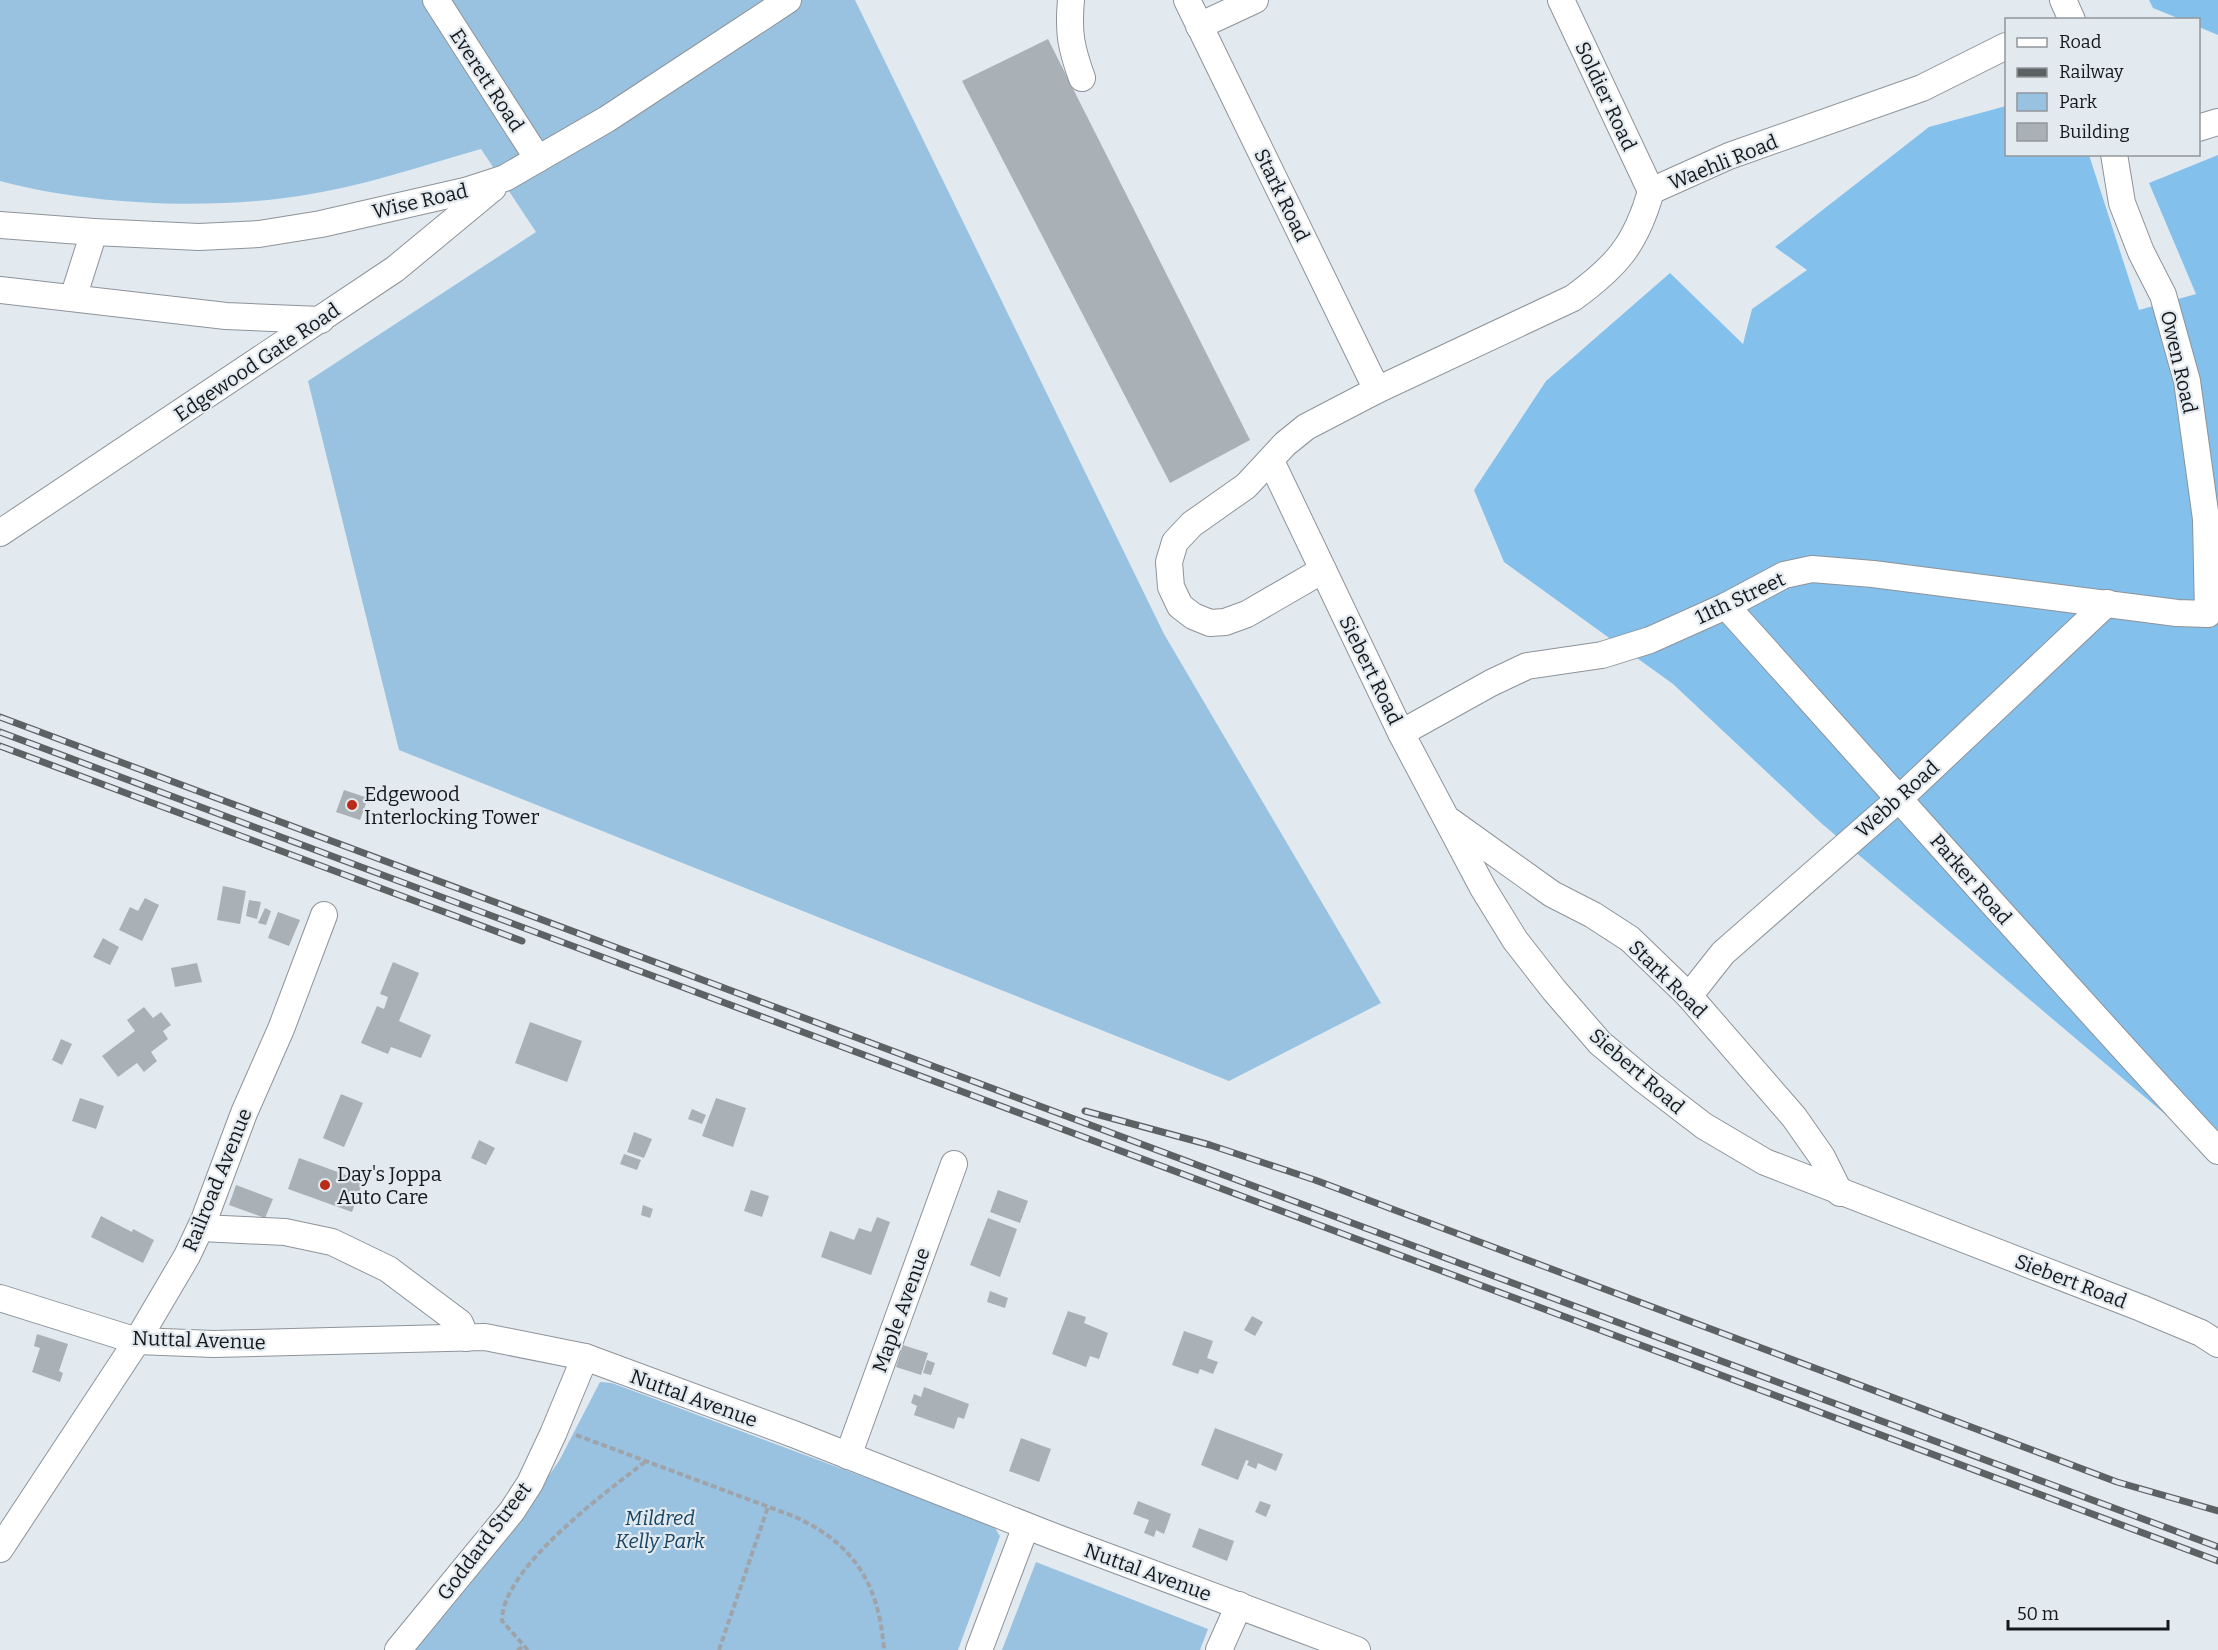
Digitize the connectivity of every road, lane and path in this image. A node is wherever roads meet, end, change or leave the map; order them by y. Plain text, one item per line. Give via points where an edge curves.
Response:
1 (436, 0) edge
2 (788, 0) edge
3 (1071, 0) edge
4 (1187, 0) edge
5 (1255, 0) edge
6 (1561, 0) edge
7 (1199, 26) junction
8 (2005, 47) edge
9 (1082, 78) dead end
10 (2218, 122) edge
11 (2200, 128) edge
12 (2116, 156) edge
13 (538, 159) junction
14 (505, 178) junction
15 (1652, 191) junction
16 (0, 225) edge
17 (94, 232) junction
18 (0, 290) edge
19 (73, 298) junction
20 (321, 320) junction
21 (1377, 390) junction
22 (1271, 461) junction
23 (0, 533) edge
24 (1323, 570) junction
25 (2107, 603) junction
26 (1726, 606) junction
27 (2208, 614) joint
28 (1401, 733) junction
29 (1900, 798) junction
30 (1445, 817) junction
31 (324, 915) dead end
32 (1689, 996) junction
33 (2218, 1151) edge
34 (954, 1164) dead end
35 (1840, 1193) junction
36 (201, 1228) junction
37 (0, 1298) edge
38 (466, 1338) junction
39 (136, 1341) junction
40 (2218, 1344) edge
41 (585, 1358) junction
42 (570, 1433) dead end
43 (848, 1456) junction
44 (645, 1461) junction
45 (768, 1507) junction
46 (1026, 1526) junction
47 (0, 1549) edge
48 (1239, 1605) junction
49 (526, 1648) edge
50 (398, 1650) edge
51 (517, 1650) edge
52 (719, 1650) edge
53 (884, 1650) edge
54 (979, 1650) edge
55 (1219, 1650) edge
56 (1357, 1650) edge

1 - 13 street, Everett Road
2 - 13 street, Wise Road via 607,119
3 - 9 street via 1068,28
4 - 7 street, Stark Road
5 - 7 street
6 - 15 street, Soldier Road
7 - 21 street, Stark Road
8 - 15 street, Waehli Road via 1922,88 1729,156
10 - 11 street
12 - 27 street, Owen Road via 2122,203 2163,295 2187,381 2206,519
13 - 14 street, Wise Road
14 - 17 street, Wise Road via 419,203 259,234 199,237
14 - 20 street, Edgewood Gate Road via 395,269
15 - 21 street, Waehli Road via 1643,220 1628,246 1613,266 1580,293
16 - 17 street, Wise Road
17 - 19 street
18 - 19 street
19 - 20 street via 226,316
20 - 23 street, Edgewood Gate Road
21 - 22 street, Waehli Road via 1306,427
22 - 24 street, Siebert Road
22 - 24 street, Waehli Road via 1175,542 1169,562 1171,587 1180,606 1210,623 1225,622 1247,614
24 - 28 street, Siebert Road
25 - 26 street, 11th Street via 1812,570 1784,575
25 - 27 street, 11th Street
25 - 29 street, Webb Road
26 - 28 street, 11th Street via 1650,640 1602,655 1527,666
26 - 29 street, Parker Road
28 - 30 street, Siebert Road
29 - 32 street, Webb Road via 1723,953
29 - 33 street, Parker Road
30 - 32 street, Stark Road via 1552,894 1630,939
30 - 35 street, Siebert Road via 1515,940 1600,1043 1704,1126 1765,1162
31 - 36 street, Railroad Avenue
32 - 35 street, Stark Road via 1794,1117 1822,1157
34 - 43 street, Maple Avenue
35 - 40 street, Siebert Road via 2141,1308
36 - 38 street via 285,1232 332,1242 388,1269 460,1323
36 - 39 street, Railroad Avenue
37 - 39 street, Nuttal Avenue
38 - 39 street, Nuttal Avenue via 214,1344
38 - 41 street, Nuttal Avenue via 485,1337
39 - 47 street, Railroad Avenue
41 - 43 street, Nuttal Avenue
41 - 50 street, Goddard Street via 530,1483 512,1511
42 - 44 path
43 - 46 street, Nuttal Avenue
44 - 45 path
44 - 49 path via 551,1539 516,1584 502,1612 502,1621
45 - 52 path
45 - 53 path via 813,1525 848,1553 874,1597
46 - 48 street, Nuttal Avenue
46 - 54 street
48 - 55 street
48 - 56 street, Nuttal Avenue
49 - 51 path

